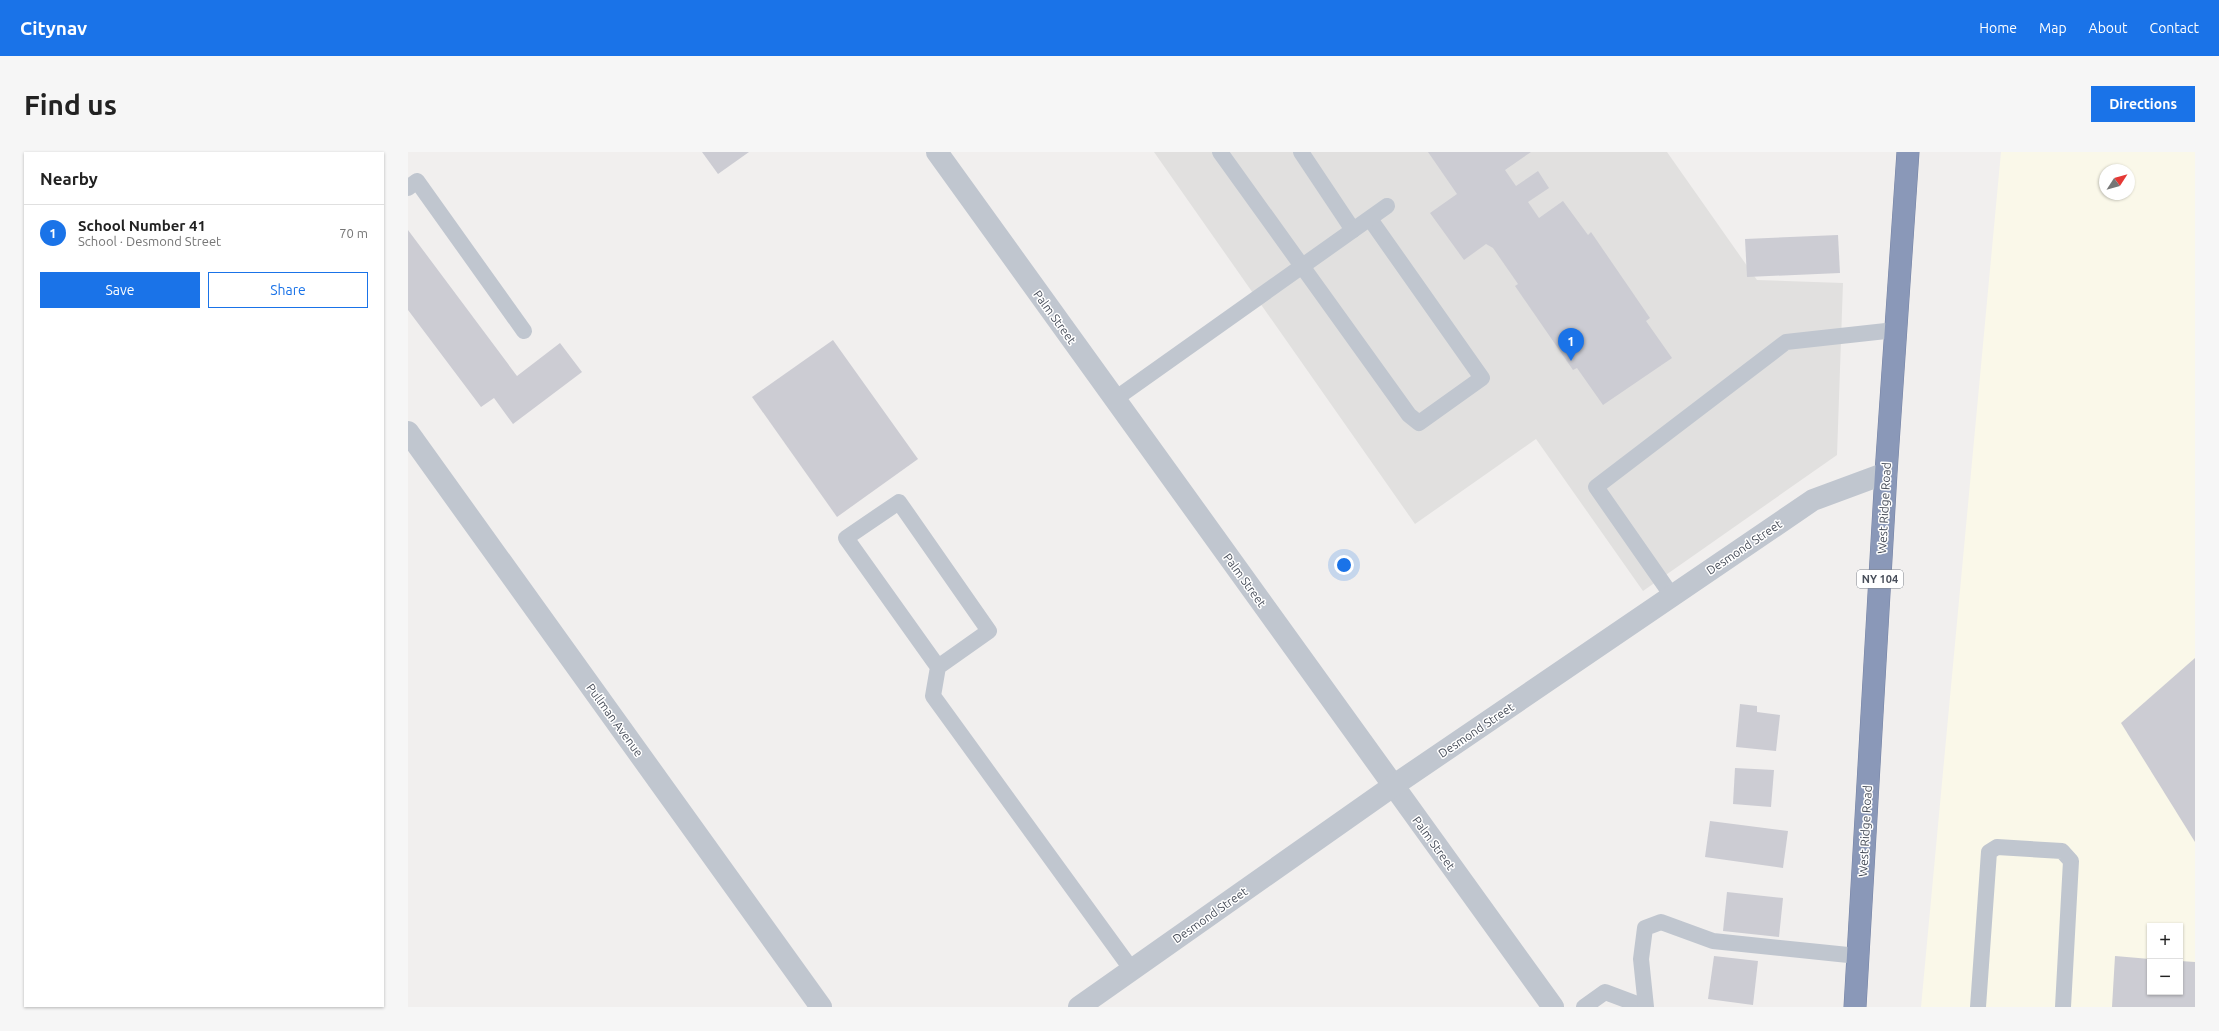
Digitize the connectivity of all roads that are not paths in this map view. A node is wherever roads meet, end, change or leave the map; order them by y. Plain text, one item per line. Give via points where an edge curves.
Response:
1 (937, 152) edge
2 (1220, 152) edge
3 (1301, 152) edge
4 (1908, 152) edge
5 (408, 188) edge
6 (1387, 206) dead end
7 (1370, 218) junction
8 (1353, 230) junction
9 (1304, 267) junction
10 (1895, 330) junction
11 (524, 331) dead end
12 (1115, 399) junction
13 (408, 432) edge
14 (1886, 473) junction
15 (1672, 596) junction
16 (938, 667) junction
17 (1393, 786) junction
18 (1858, 956) junction
19 (1132, 970) junction
20 (821, 1007) edge
21 (1078, 1007) edge
22 (1553, 1007) edge
23 (1584, 1007) edge
24 (1645, 1007) edge
25 (1855, 1007) edge
26 (1978, 1007) edge
27 (2063, 1007) edge

1 - 12 street, Palm Street
2 - 9 lane
3 - 8 lane
4 - 10 highway, West Ridge Road / NY 104
5 - 11 lane via 417,181
6 - 7 lane
7 - 8 lane
7 - 9 lane via 1482,378 1419,423 1409,416
8 - 9 lane
9 - 12 lane
10 - 14 highway, West Ridge Road / NY 104
10 - 15 lane via 1786,342 1596,487
12 - 17 street, Palm Street
13 - 20 street, Pullman Avenue
14 - 15 street, Desmond Street via 1813,500
14 - 18 highway, West Ridge Road / NY 104
15 - 17 street, Desmond Street
16 - 16 lane via 846,538 899,502 989,631
16 - 19 lane via 933,696
17 - 19 street, Desmond Street
17 - 22 street, Palm Street
18 - 24 lane via 1713,941 1661,922 1645,928 1641,960
18 - 25 highway, West Ridge Road / NY 104
19 - 21 street, Desmond Street
23 - 24 lane via 1605,992
26 - 27 lane via 1989,852 1997,847 2062,850 2071,861

